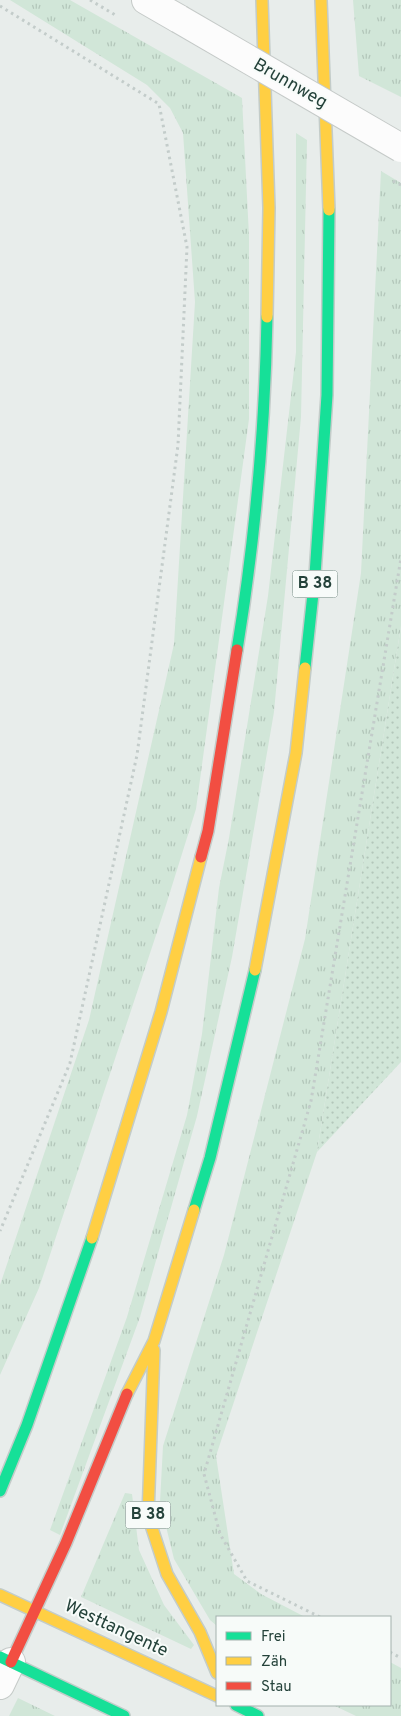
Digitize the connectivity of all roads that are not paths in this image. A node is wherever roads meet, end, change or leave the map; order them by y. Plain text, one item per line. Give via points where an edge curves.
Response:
1 (146, 0) edge
2 (262, 0) edge
3 (321, 0) edge
4 (401, 148) edge
5 (154, 1341) junction
6 (27, 1425) junction
7 (7, 1438) dead end
8 (0, 1491) edge
9 (0, 1594) edge
10 (35, 1611) junction
11 (4, 1668) edge
12 (216, 1672) edge
13 (216, 1696) edge
14 (238, 1706) edge
15 (124, 1716) edge
16 (258, 1716) edge

1 - 4 street, Brunnweg, bridge
2 - 6 main road via 270,208 266,383 248,582 208,831 150,1049 85,1262
3 - 5 main road, B 38 via 330,225 327,395 316,575 296,753 252,989 210,1158
5 - 10 main road, B 38 via 119,1410
5 - 12 main road, B 38 via 148,1516 167,1574 200,1632
6 - 7 main road
6 - 8 main road
9 - 10 main road, Westtangente
10 - 11 main road
10 - 13 main road, Westtangente
11 - 15 main road
14 - 16 main road

